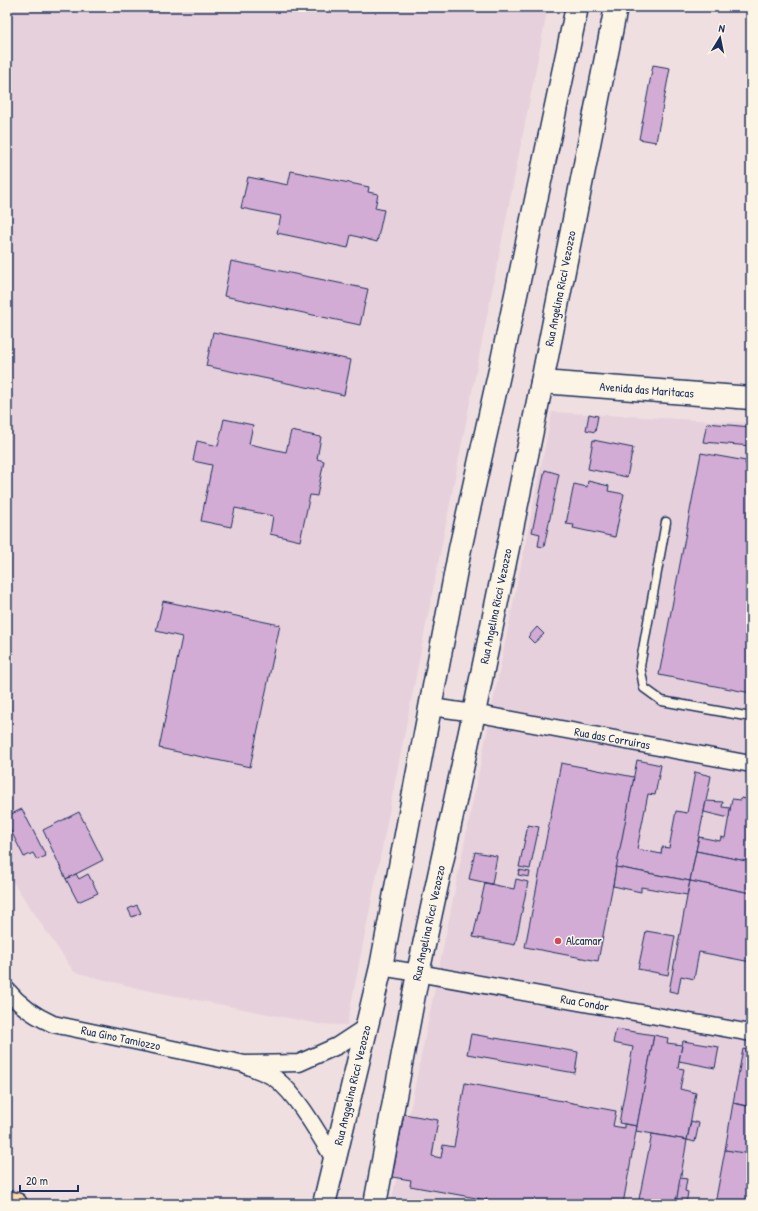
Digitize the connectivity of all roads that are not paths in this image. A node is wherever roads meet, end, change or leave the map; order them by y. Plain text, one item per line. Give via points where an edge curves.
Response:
1 (577, 7) edge
2 (616, 7) edge
3 (542, 382) junction
4 (751, 398) edge
5 (666, 522) dead end
6 (430, 707) junction
7 (474, 713) junction
8 (751, 717) edge
9 (751, 764) edge
10 (381, 968) junction
11 (418, 973) junction
12 (7, 990) edge
13 (366, 1027) junction
14 (751, 1033) edge
15 (244, 1064) junction
16 (334, 1159) junction
17 (7, 1202) edge
18 (16, 1204) edge
19 (324, 1204) edge
20 (375, 1204) edge

1 - 6 main road via 460,549
2 - 3 main road, Rua Angelina Ricci Vezozzo
3 - 4 main road, Avenida das Maritacas
3 - 7 main road, Rua Angelina Ricci Vezozzo
5 - 8 lane via 640,666 644,688 662,701
6 - 7 street, Rua das Corruíras
6 - 10 main road
7 - 9 street, Rua das Corruíras
7 - 11 main road, Rua Angelina Ricci Vezozzo
10 - 11 street, Rua Condor
10 - 13 main road, Rua Anggelina Ricci Vezozzo
11 - 14 street, Rua Condor
11 - 20 main road, Rua Angelina Ricci Vezozzo
12 - 15 street, Rua Gino Tamiozzo via 36,1016 53,1024
13 - 15 street, Rua Gino Tamiozzo via 337,1046 299,1064
13 - 16 main road, Rua Anggelina Ricci Vezozzo
15 - 16 street, Rua Gino Tamiozzo via 275,1079 288,1092
16 - 19 main road, Rua Anggelina Ricci Vezozzo
17 - 18 highway

